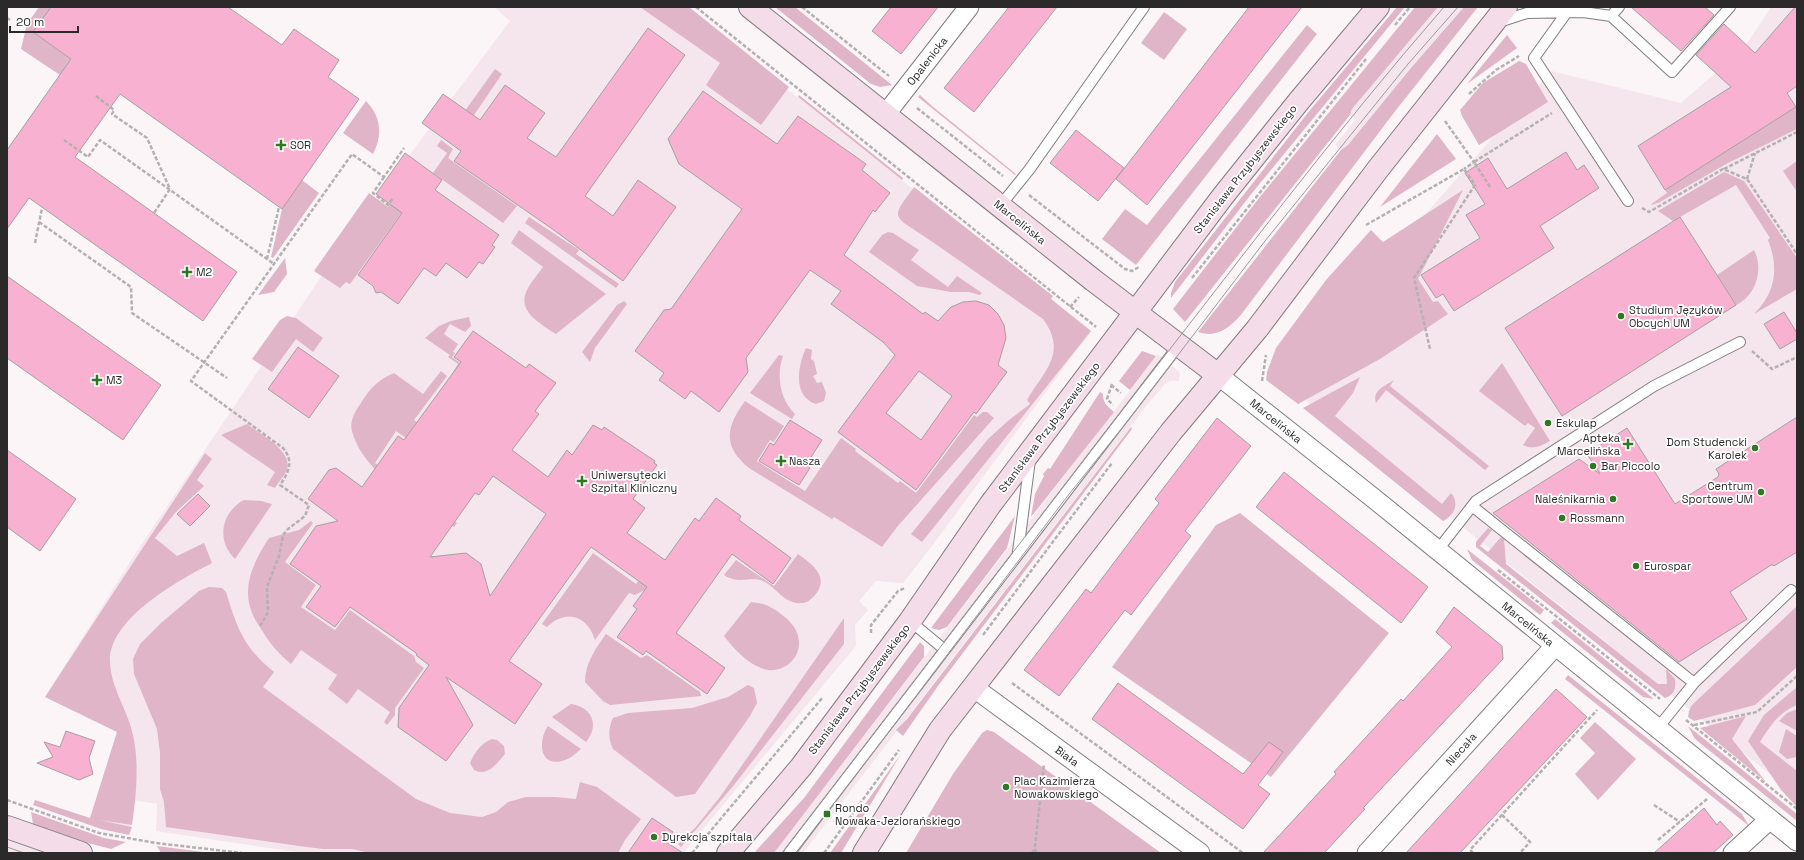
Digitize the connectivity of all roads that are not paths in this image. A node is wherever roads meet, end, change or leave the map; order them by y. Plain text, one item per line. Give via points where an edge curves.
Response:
1 (750, 7) edge
2 (969, 7) edge
3 (1144, 7) edge
4 (1378, 7) edge
5 (1506, 7) edge
6 (1619, 7) edge
7 (1730, 7) edge
8 (1567, 12) junction
9 (1611, 16) junction
10 (1492, 24) junction
11 (885, 115) junction
12 (1628, 201) road end
13 (1000, 206) junction
14 (1134, 313) junction
15 (1740, 342) road end
16 (1179, 345) junction
17 (1218, 375) junction
18 (1032, 449) junction
19 (1472, 506) junction
20 (1437, 551) junction
21 (1018, 553) junction
22 (1791, 590) dead end
23 (910, 621) junction
24 (1555, 646) junction
25 (945, 650) junction
26 (1694, 683) junction
27 (974, 686) junction
28 (1657, 729) junction
29 (1770, 819) junction
30 (7, 827) edge
31 (1797, 841) edge
32 (81, 853) edge
33 (728, 853) edge
34 (789, 853) edge
35 (864, 853) edge
36 (1200, 853) edge
37 (1367, 853) edge
38 (1733, 853) edge

1 - 11 main road, Marcelińska
2 - 11 street, Opalenicka
3 - 13 lane via 1029,170
4 - 14 main road, Stanisława Przybyszewskiego via 1280,124
5 - 10 main road
6 - 9 lane
7 - 9 lane via 1672,72
8 - 9 lane
8 - 10 lane via 1527,13
8 - 12 lane via 1534,58
10 - 17 main road via 1257,329
11 - 13 main road, Marcelińska
13 - 14 main road, Marcelińska
14 - 16 main road, Marcelińska
14 - 18 main road, Stanisława Przybyszewskiego
15 - 19 lane via 1654,386
16 - 17 main road, Marcelińska
16 - 21 lane
17 - 20 street, Marcelińska
17 - 27 main road
18 - 21 lane
18 - 23 main road, Stanisława Przybyszewskiego
19 - 20 lane
19 - 26 lane
20 - 24 street, Marcelińska
21 - 25 lane
22 - 26 lane
23 - 25 lane
23 - 33 main road, Stanisława Przybyszewskiego via 802,767
24 - 28 street, Marcelińska
24 - 37 street, Niecała
25 - 34 lane
26 - 28 lane
27 - 35 main road via 940,730
27 - 36 street, Biała
28 - 29 street, Marcelińska
29 - 31 street, Marcelińska
29 - 38 street
30 - 32 main road

